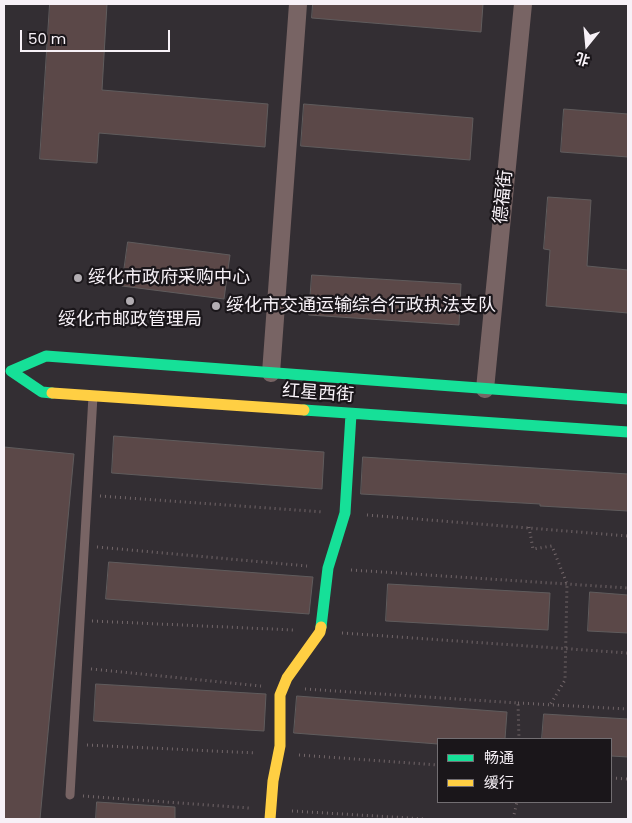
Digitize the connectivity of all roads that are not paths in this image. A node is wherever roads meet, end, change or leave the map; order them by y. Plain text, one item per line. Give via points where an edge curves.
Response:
1 (298, 4) edge
2 (523, 4) edge
3 (8, 371) edge
4 (271, 373) junction
5 (485, 394) junction
6 (93, 396) junction
7 (628, 399) edge
8 (351, 414) junction
9 (628, 432) edge
10 (70, 795) dead end
11 (270, 819) edge

1 - 4 street
2 - 5 street, 德福街
3 - 4 main road, 红星西街 via 46,356
3 - 6 main road, 红星西街 via 42,392
4 - 5 main road, 红星西街
5 - 7 main road, 红星西街
6 - 8 main road, 红星西街
6 - 10 lane
8 - 9 main road, 红星西街 via 483,418
8 - 11 main road via 346,513 328,568 320,632 287,678 280,695 280,746

